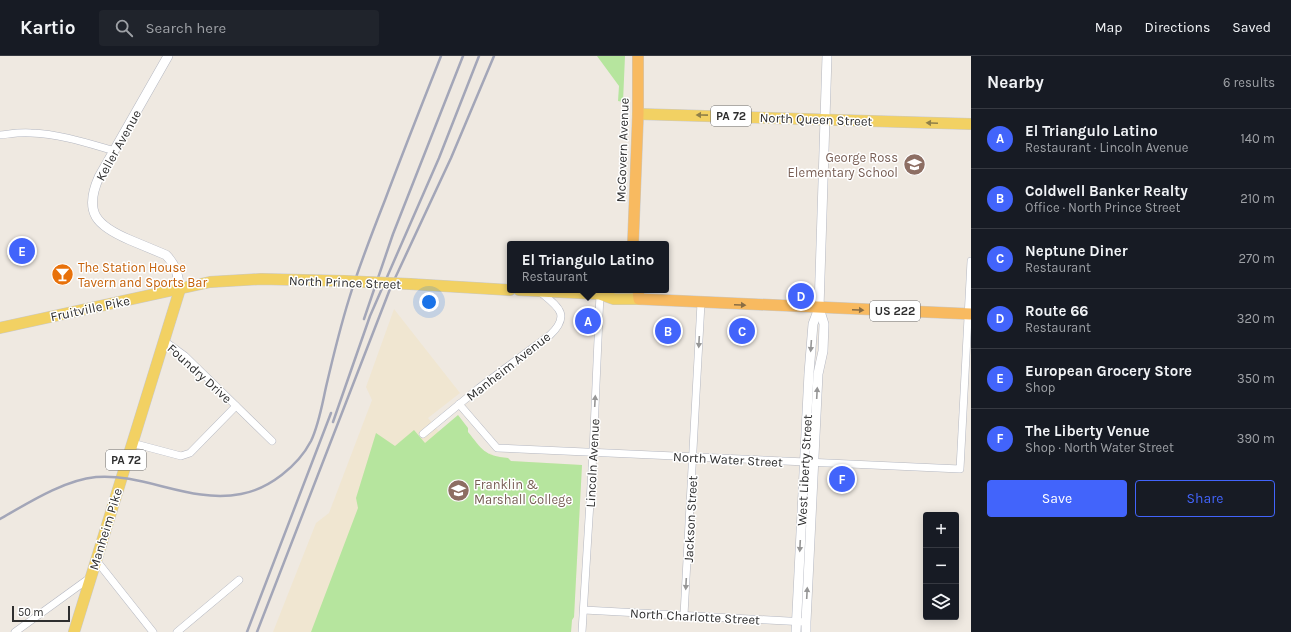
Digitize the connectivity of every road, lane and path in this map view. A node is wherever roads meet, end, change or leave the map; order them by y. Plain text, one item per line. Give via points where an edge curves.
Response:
1 (168, 56) edge
2 (638, 56) edge
3 (827, 56) edge
4 (638, 114) junction
5 (824, 119) junction
6 (971, 124) edge
7 (0, 135) edge
8 (115, 151) junction
9 (633, 241) edge
10 (971, 261) edge
11 (180, 289) junction
12 (507, 290) edge
13 (542, 293) edge
14 (580, 293) edge
15 (600, 294) junction
16 (638, 295) edge
17 (701, 303) junction
18 (819, 308) junction
19 (970, 314) edge
20 (0, 328) edge
21 (163, 340) junction
22 (460, 404) junction
23 (236, 406) junction
24 (423, 434) dead end
25 (272, 441) dead end
26 (132, 443) junction
27 (593, 453) junction
28 (693, 457) junction
29 (809, 463) junction
30 (96, 560) junction
31 (91, 576) junction
32 (239, 580) dead end
33 (584, 610) junction
34 (684, 616) junction
35 (796, 622) junction
36 (806, 622) junction
37 (15, 632) edge
38 (74, 632) edge
39 (153, 632) edge
40 (177, 632) edge
41 (582, 632) edge
42 (796, 632) edge
43 (806, 632) edge

1 - 8 main road, Keller Avenue
2 - 4 highway, McGovern Avenue
3 - 5 main road, West Liberty Street
5 -> 4 main road, North Queen Street / PA 72
4 - 9 highway, McGovern Avenue
6 -> 5 main road, North Queen Street / PA 72
5 - 18 main road, West Liberty Street
7 - 8 street via 49,134 69,137
8 - 11 main road, Keller Avenue via 95,187 92,202 95,215 112,232 166,255 176,270
10 - 19 street
11 - 12 main road, North Prince Street, bridge via 210,282 261,279
11 - 20 main road, Fruitville Pike
11 - 21 main road, Manheim Pike / PA 72
13 - 22 street, Manheim Avenue via 558,306 561,317 559,325 550,335
14 - 15 main road
15 - 16 main road via 614,299
27 -> 15 street, Lincoln Avenue
16 - 17 highway, US 222
17 -> 18 highway, US 222
17 -> 28 street, Jackson Street
18 -> 19 highway, US 222
18 - 29 main road, West Liberty Street via 813,324
19 - 29 street, North Water Street via 960,468
21 - 23 street, Foundry Drive via 185,356
21 - 26 main road, Manheim Pike / PA 72
22 - 24 street, Manheim Avenue
22 - 27 street, North Water Street via 497,448
23 - 25 street, Foundry Drive
23 - 26 street, Foundry Drive via 190,453 181,456
26 - 30 main road, Manheim Pike / PA 72
27 - 28 street, North Water Street
27 - 33 street, Lincoln Avenue
28 - 29 street, North Water Street
28 -> 34 street, Jackson Street
29 -> 35 main road, West Liberty Street
36 -> 29 main road, West Liberty Street
30 - 31 main road, Manheim Pike / PA 72
30 - 39 street
31 - 37 street
31 - 38 main road, Manheim Pike / PA 72
32 - 40 street
33 - 34 street, North Charlotte Street
33 - 41 street, Lincoln Avenue
34 - 35 street, North Charlotte Street
35 - 36 street, North Charlotte Street
35 - 42 main road, West Liberty Street
36 - 43 main road, West Liberty Street

